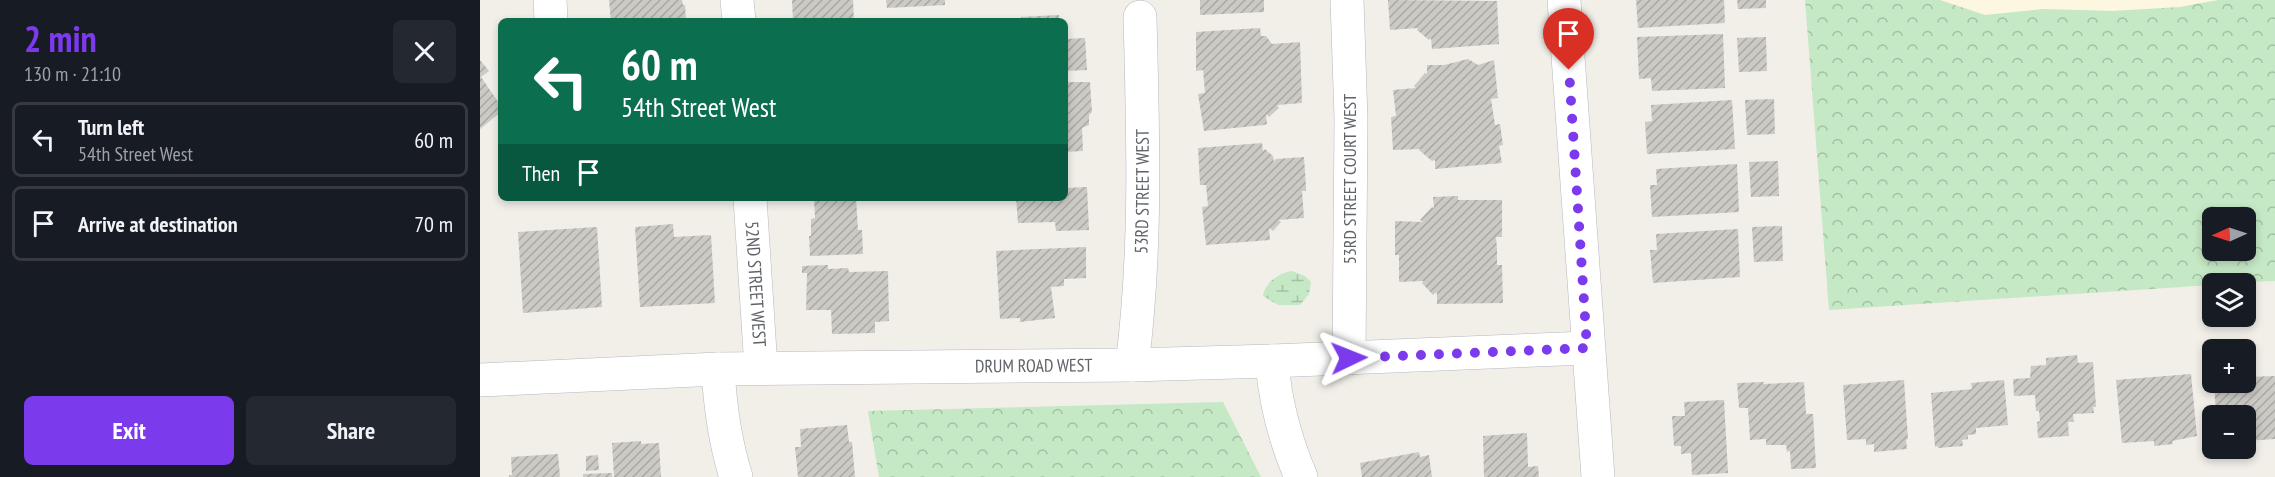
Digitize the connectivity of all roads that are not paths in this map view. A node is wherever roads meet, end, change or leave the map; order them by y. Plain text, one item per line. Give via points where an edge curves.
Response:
1 (550, 0) edge
2 (737, 0) edge
3 (1347, 0) edge
4 (1564, 0) edge
5 (1140, 16) dead end
6 (551, 18) edge
7 (739, 18) edge
8 (750, 201) edge
9 (1587, 348) junction
10 (1349, 358) junction
11 (1272, 361) junction
12 (1132, 365) junction
13 (761, 368) junction
14 (718, 369) junction
15 (480, 380) edge
16 (736, 477) edge
17 (1301, 477) edge
18 (1598, 477) edge

1 - 6 street
2 - 7 street
3 - 10 street, 53RD STREET COURT WEST via 1351,119
4 - 9 street
5 - 12 street, 53RD STREET WEST via 1143,225
8 - 13 street, 52ND STREET WEST
9 - 10 street, DRUM ROAD WEST
9 - 18 street
10 - 11 street, DRUM ROAD WEST
11 - 12 street, DRUM ROAD WEST
11 - 17 street via 1279,411
12 - 13 street, DRUM ROAD WEST
13 - 14 street, DRUM ROAD WEST
14 - 15 street, DRUM ROAD WEST
14 - 16 street via 724,428

